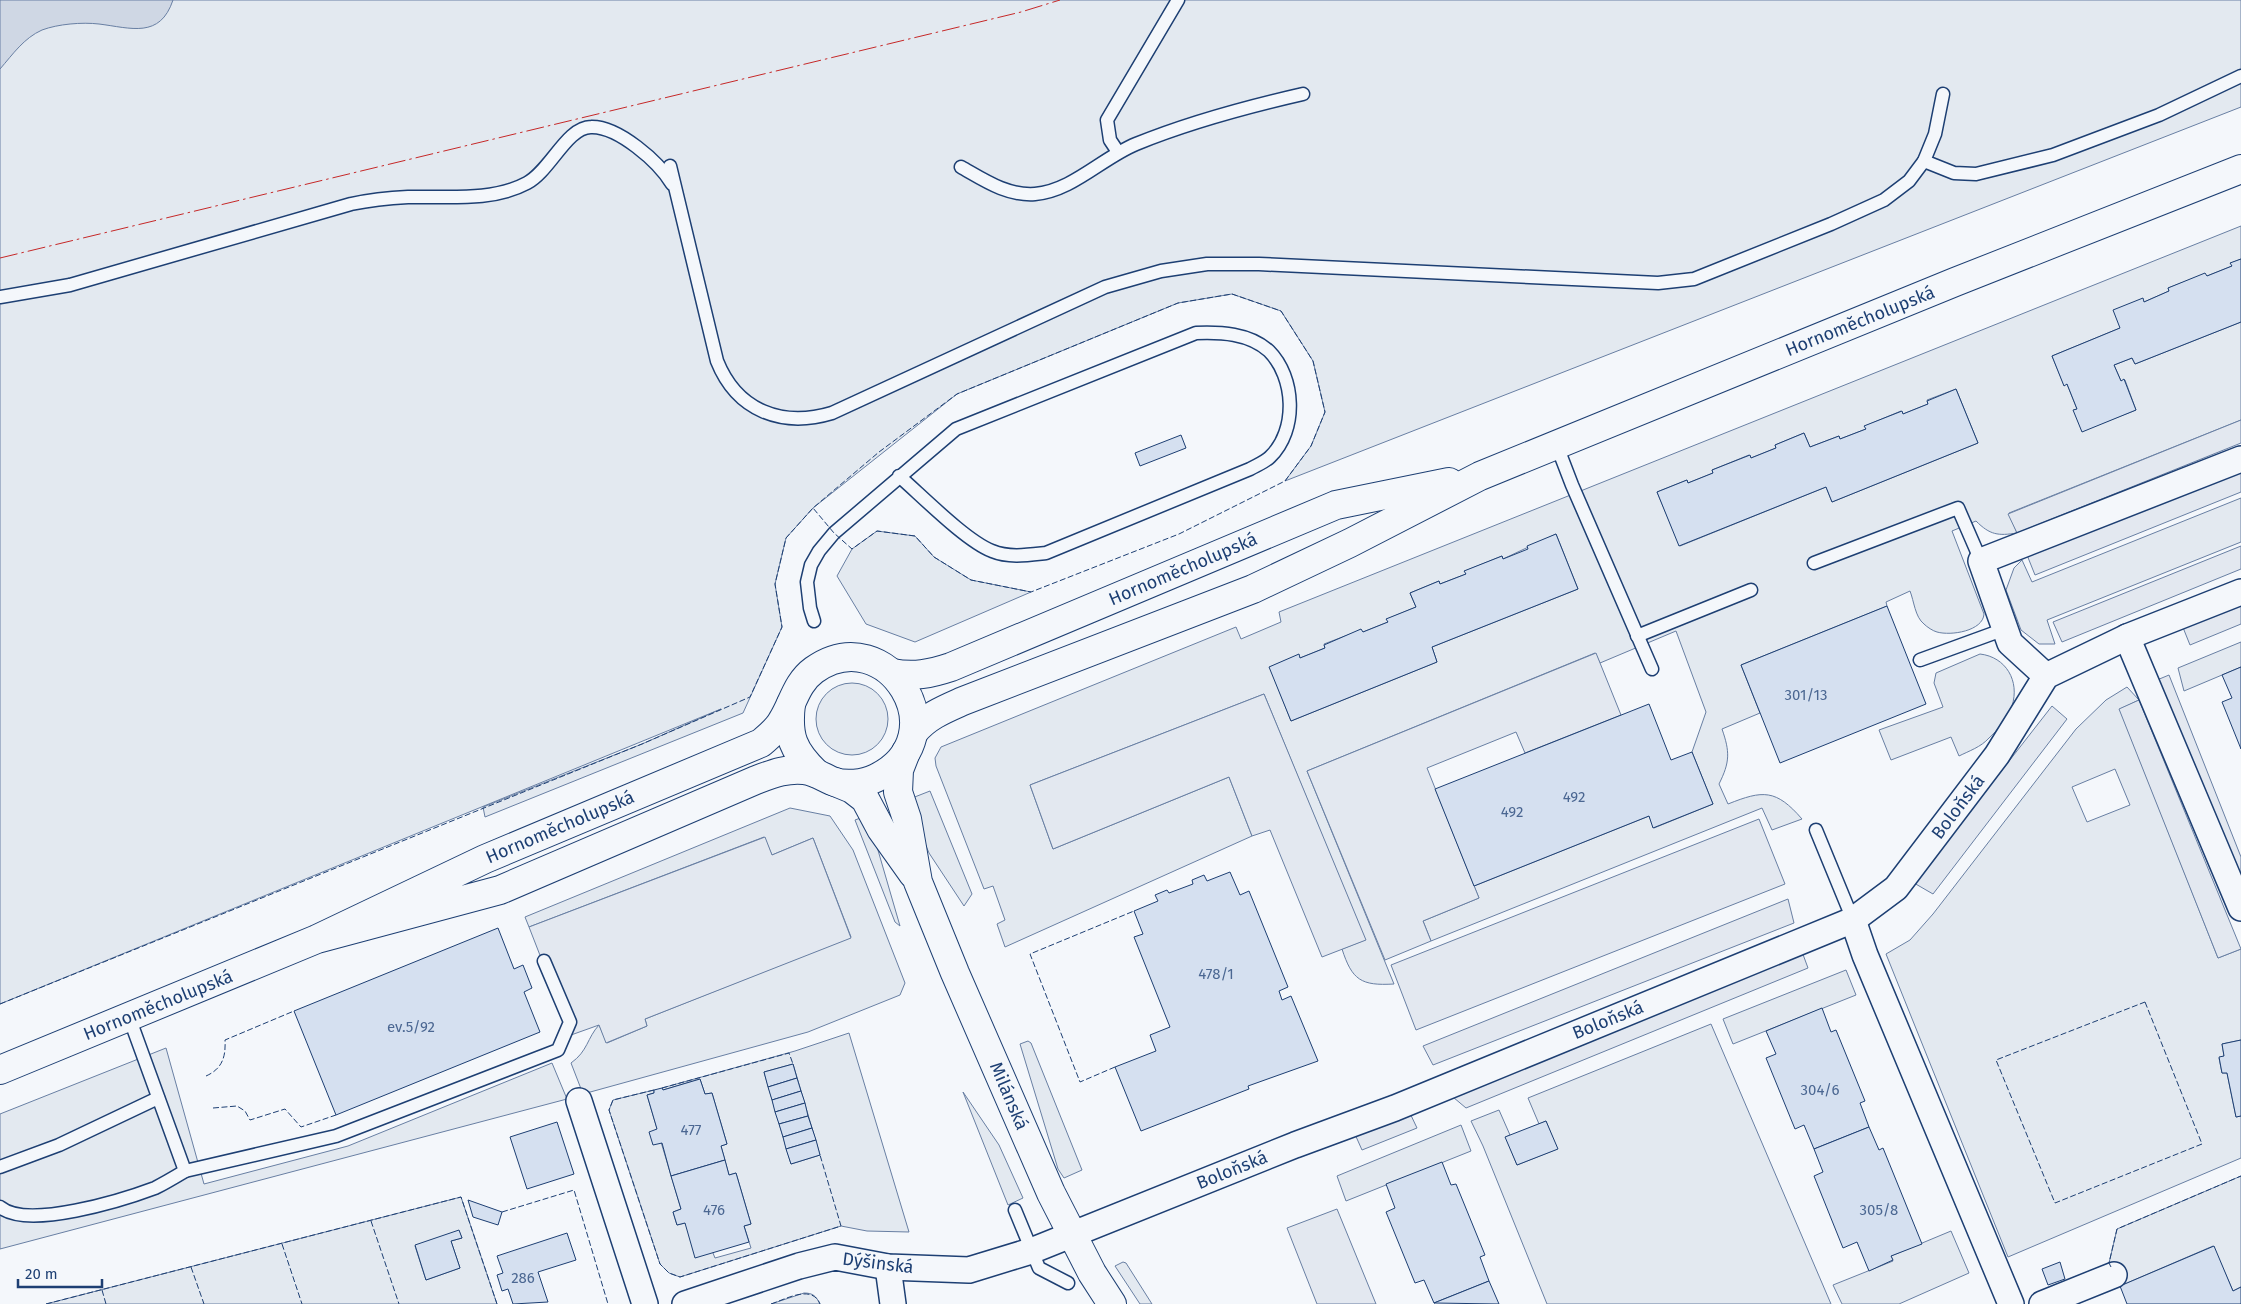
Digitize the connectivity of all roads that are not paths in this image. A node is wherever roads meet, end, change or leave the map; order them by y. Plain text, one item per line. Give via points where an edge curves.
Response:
1 (1178, 0) edge
2 (2241, 76) edge
3 (1303, 94) dead end
4 (1943, 94) dead end
5 (1118, 152) junction
6 (1924, 161) junction
7 (670, 166) dead end
8 (961, 167) dead end
9 (2241, 169) edge
10 (677, 197) junction
11 (0, 297) edge
12 (1557, 446) junction
13 (2241, 459) edge
14 (899, 476) junction
15 (1480, 476) junction
16 (1981, 560) junction
17 (1814, 563) dead end
18 (1751, 590) dead end
19 (2241, 592) edge
20 (814, 621) dead end
21 (2005, 629) junction
22 (1637, 636) junction
23 (2127, 636) junction
24 (1920, 660) dead end
25 (1652, 669) dead end
26 (892, 673) junction
27 (2046, 676) junction
28 (791, 703) junction
29 (910, 742) junction
30 (825, 777) junction
31 (1816, 830) dead end
32 (918, 882) junction
33 (2241, 908) edge
34 (1853, 920) junction
35 (317, 939) junction
36 (544, 961) dead end
37 (129, 1017) junction
38 (0, 1070) edge
39 (158, 1098) junction
40 (579, 1102) dead end
41 (0, 1167) edge
42 (185, 1171) junction
43 (0, 1208) edge
44 (1014, 1210) dead end
45 (1071, 1234) junction
46 (1031, 1251) junction
47 (888, 1267) junction
48 (2114, 1275) dead end
49 (1068, 1283) dead end
50 (645, 1304) edge
51 (686, 1304) edge
52 (893, 1304) edge
53 (1112, 1304) edge
54 (2011, 1304) edge
55 (2042, 1304) edge

1 - 5 lane via 1107,120 1110,140
2 - 6 lane via 2160,115 2053,155 1976,174 1954,173
3 - 5 lane via 1236,109
4 - 6 lane via 1935,134
5 - 8 lane via 1052,191 1034,194 1014,193
6 - 10 lane via 1909,180 1884,200 1694,279 1658,283 1259,264 1207,264 1180,268 1106,287 832,413 798,419 780,418 764,412 735,393 724,378 717,361
7 - 10 lane
9 - 12 street, Hornoměcholupská via 1955,282
10 - 11 lane via 665,174 643,152 605,128 588,127 573,134 538,177 506,192 380,198 351,204 70,285
12 - 15 street, Hornoměcholupská
12 - 22 lane
13 - 16 street
14 - 14 lane via 956,429 1196,334 1221,332 1246,338 1268,350 1283,369 1289,390 1289,416 1283,438 1270,457 1250,469 1046,554 1021,556 992,551 971,538
14 - 20 lane via 828,539 819,551 807,582
15 - 26 street, Hornoměcholupská via 1336,505 951,668 910,676
15 - 29 street, Hornoměcholupská via 1252,589 934,715 922,722
16 - 17 lane via 1958,508
16 - 21 street
18 - 22 lane
19 - 23 street
21 - 24 lane
21 - 27 street via 2010,643
22 - 25 lane
23 - 27 street
23 - 33 street
26 - 28 street, Hornoměcholupská via 873,661 852,658 830,661 799,685
26 - 29 street, Hornoměcholupská via 906,690 914,710
27 - 34 street, Boloňská via 1997,755 1896,888
28 - 30 street, Hornoměcholupská via 788,723 792,742 802,760
28 - 35 street, Hornoměcholupská via 782,722 761,743 485,859
29 - 30 street, Hornoměcholupská via 892,769 874,779 854,784
29 - 32 street, Milánská via 899,770 898,792 907,819
30 - 32 street, Milánská via 865,799 881,829
30 - 35 street, Hornoměcholupská via 803,770 782,771 500,890
31 - 34 lane
32 - 45 street, Milánská
34 - 45 street, Boloňská via 1394,1108
34 - 54 street
35 - 37 street, Hornoměcholupská
36 - 42 lane via 570,1022 558,1050 336,1136
37 - 38 street, Hornoměcholupská
37 - 39 lane
39 - 41 lane via 59,1145
39 - 42 lane
40 - 50 street
42 - 43 lane via 155,1187 76,1211 22,1217
44 - 46 lane
45 - 46 street, Dýšinská
45 - 53 street, Milánská
46 - 47 street, Dýšinská via 969,1270
46 - 49 lane via 1039,1268
47 - 51 street, Dýšinská via 835,1257
47 - 52 street
48 - 55 street

